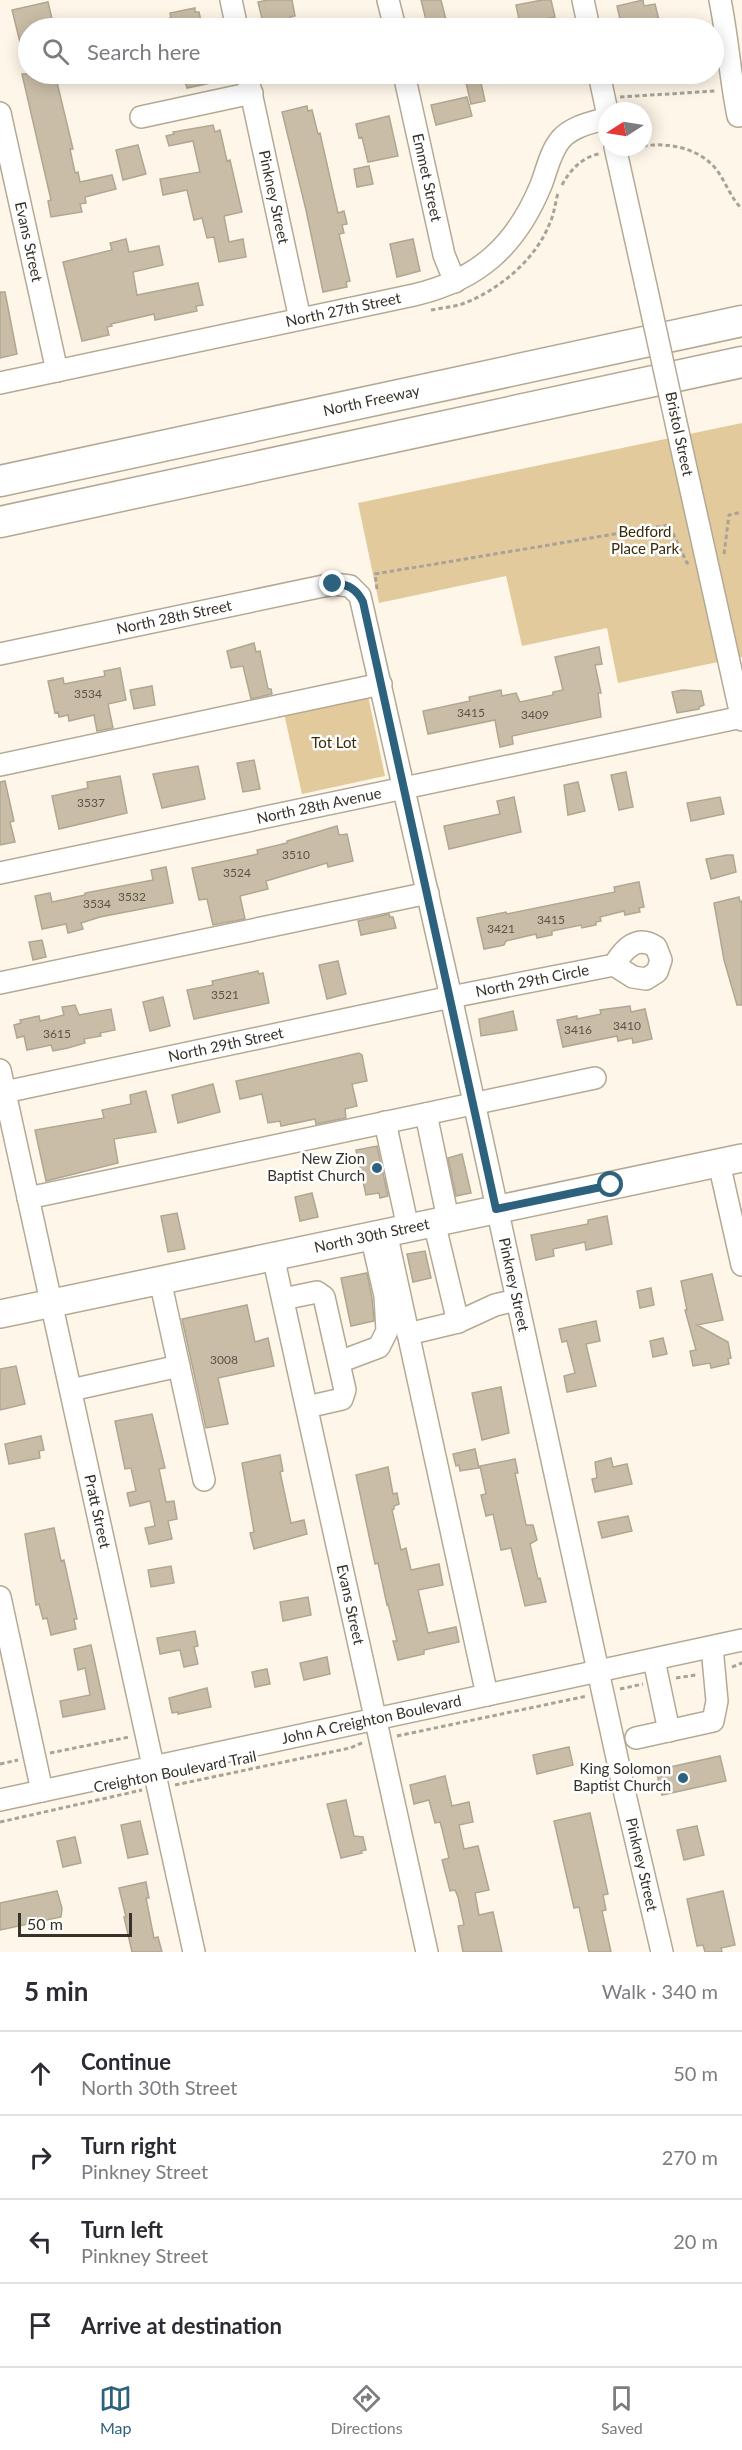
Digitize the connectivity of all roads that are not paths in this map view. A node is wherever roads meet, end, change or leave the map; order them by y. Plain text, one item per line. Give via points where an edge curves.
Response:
1 (231, 0) edge
2 (388, 0) edge
3 (583, 0) edge
4 (720, 0) edge
5 (235, 18) edge
6 (392, 18) edge
7 (587, 18) edge
8 (724, 18) edge
9 (724, 20) edge
10 (246, 84) edge
11 (249, 84) edge
12 (406, 84) edge
13 (601, 84) edge
14 (604, 102) edge
15 (0, 113) edge
16 (598, 115) edge
17 (740, 116) edge
18 (141, 117) dead end
19 (617, 156) edge
20 (455, 282) junction
21 (300, 319) junction
22 (742, 321) edge
23 (742, 362) edge
24 (57, 371) junction
25 (0, 383) edge
26 (0, 481) edge
27 (0, 522) edge
28 (350, 586) joint
29 (0, 654) edge
30 (381, 684) junction
31 (742, 718) edge
32 (0, 765) edge
33 (404, 788) junction
34 (0, 873) edge
35 (428, 893) junction
36 (614, 965) dead end
37 (0, 983) edge
38 (451, 997) junction
39 (0, 1070) edge
40 (595, 1078) dead end
41 (2, 1092) edge
42 (473, 1104) junction
43 (426, 1114) junction
44 (385, 1122) junction
45 (731, 1160) edge
46 (28, 1198) junction
47 (496, 1209) junction
48 (409, 1227) junction
49 (739, 1234) edge
50 (273, 1256) junction
51 (742, 1265) edge
52 (160, 1280) junction
53 (283, 1299) junction
54 (516, 1300) junction
55 (51, 1303) junction
56 (0, 1314) edge
57 (458, 1322) junction
58 (408, 1334) junction
59 (339, 1362) junction
60 (179, 1366) junction
61 (71, 1390) junction
62 (307, 1407) junction
63 (204, 1480) dead end
64 (0, 1597) edge
65 (742, 1640) edge
66 (712, 1647) junction
67 (654, 1660) junction
68 (599, 1671) junction
69 (487, 1695) junction
70 (378, 1729) junction
71 (669, 1731) junction
72 (636, 1738) dead end
73 (155, 1777) junction
74 (42, 1791) junction
75 (0, 1800) edge
76 (194, 1952) edge
77 (427, 1952) edge
78 (662, 1952) edge

1 - 5 street
2 - 6 street
3 - 7 street
4 - 8 street
9 - 17 street via 732,88
10 - 18 street
11 - 21 street, Pinkney Street
12 - 20 street, Emmet Street via 444,255
13 - 14 street
15 - 24 street, Evans Street
16 - 20 street, North 27th Street via 563,137 515,234 495,256
19 - 31 street, Bristol Street, bridge
20 - 21 street, North 27th Street via 414,295
21 - 24 street, North 27th Street
22 - 26 highway, North Freeway
23 - 27 highway
24 - 25 street, North 27th Street
28 - 29 street, North 28th Street via 333,584
28 - 30 street, Pinkney Street via 363,602
30 - 32 street
30 - 33 street, Pinkney Street
31 - 33 street, North 28th Avenue
33 - 34 street, North 28th Avenue
33 - 35 street, Pinkney Street
35 - 37 street
35 - 38 street, Pinkney Street
36 - 38 street, North 29th Circle
38 - 41 street, North 29th Street
38 - 42 street, Pinkney Street
39 - 41 street, Pratt Street
40 - 42 street
41 - 46 street, Pratt Street
42 - 43 street
42 - 47 street, Pinkney Street
43 - 44 street
43 - 48 street
44 - 46 street
44 - 48 street
45 - 47 main road, North 30th Street
45 - 49 street
46 - 55 street, Pratt Street
47 - 48 main road, North 30th Street
47 - 54 street, Pinkney Street
48 - 50 main road, North 30th Street
48 - 57 street
48 - 58 street
48 - 59 street via 386,1296 387,1331 379,1347
49 - 51 street
50 - 52 main road, North 30th Street
50 - 53 street, Evans Street
52 - 55 main road, North 30th Street
52 - 60 street
53 - 59 street via 317,1292 324,1297
53 - 62 street, Evans Street
54 - 57 street
54 - 68 street, Pinkney Street
55 - 56 main road, North 30th Street
55 - 61 street, Pratt Street
57 - 58 street
58 - 69 street
59 - 62 street via 345,1389 342,1399
60 - 61 street
60 - 63 street
61 - 73 street, Pratt Street
62 - 70 street, Evans Street
64 - 74 street
65 - 66 street, John A Creighton Boulevard
66 - 67 street, John A Creighton Boulevard
66 - 71 street via 717,1701 712,1721
67 - 68 street, John A Creighton Boulevard
67 - 71 street
68 - 69 street, John A Creighton Boulevard
68 - 78 street, Pinkney Street
69 - 70 street, John A Creighton Boulevard
70 - 73 street, John A Creighton Boulevard
70 - 77 street, Evans Street
71 - 72 street
73 - 74 street, John A Creighton Boulevard
73 - 76 street, Pratt Street
74 - 75 street, John A Creighton Boulevard

